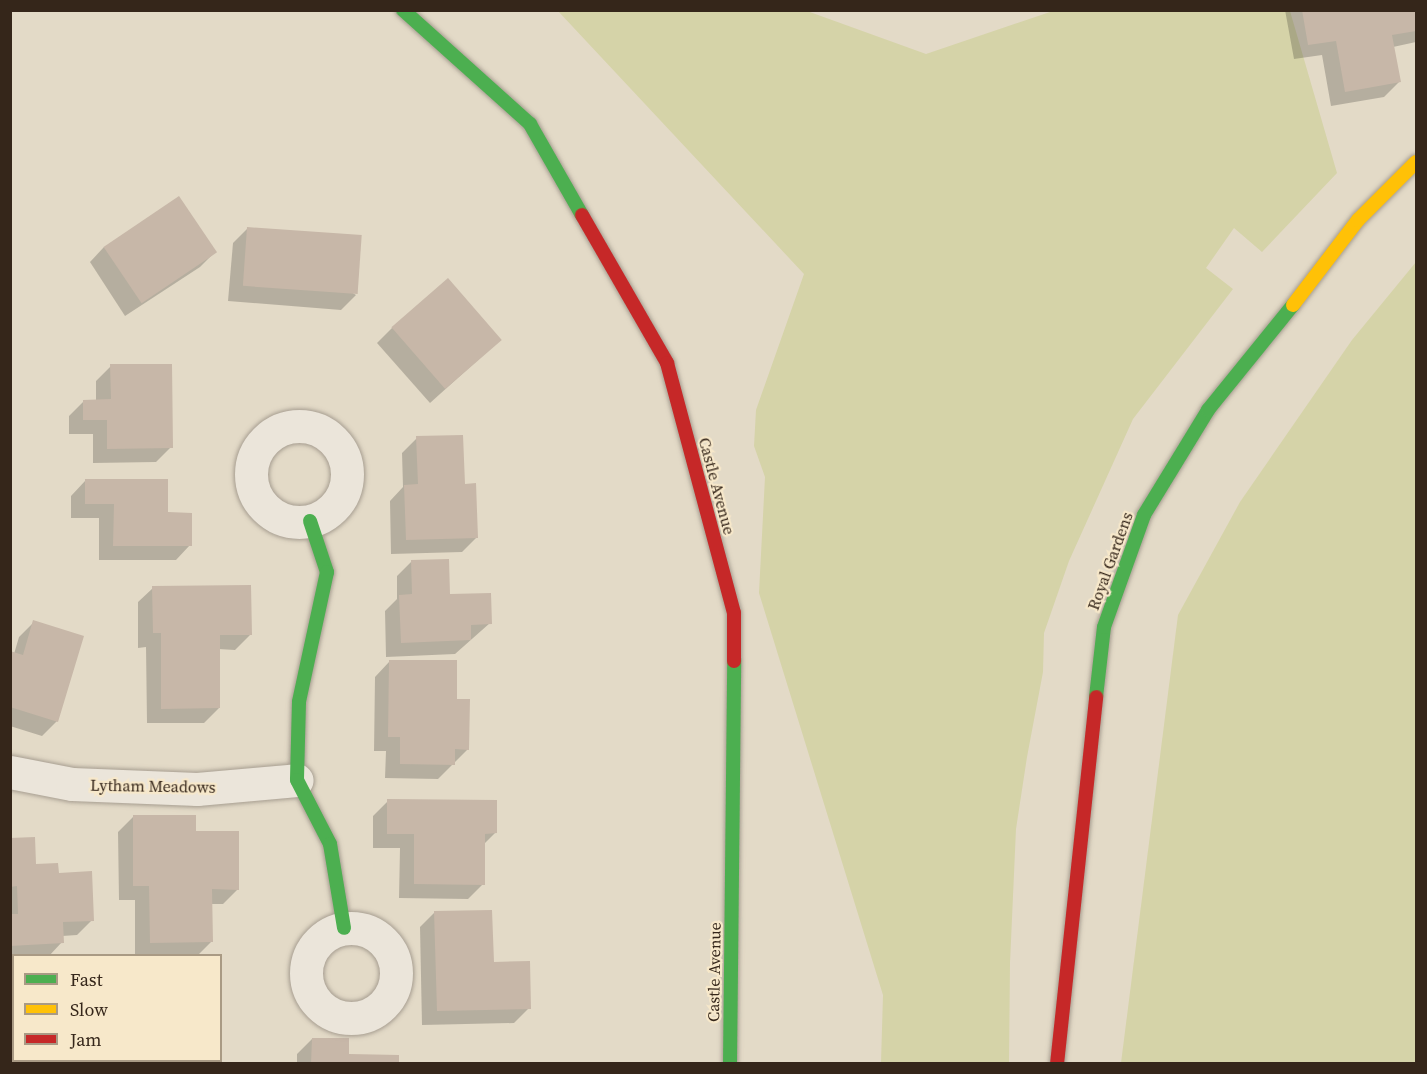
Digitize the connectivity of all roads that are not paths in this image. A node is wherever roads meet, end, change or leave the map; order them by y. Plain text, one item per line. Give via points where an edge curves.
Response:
1 (403, 10) edge
2 (1416, 162) edge
3 (310, 521) dead end
4 (10, 772) edge
5 (297, 780) junction
6 (344, 928) dead end
7 (730, 1064) edge
8 (1057, 1064) edge

1 - 7 street, Castle Avenue via 530,124 667,363 734,613
2 - 8 street, Royal Gardens via 1358,220 1208,410 1144,515 1104,627
3 - 5 street via 327,572 299,702
4 - 5 street, Lytham Meadows via 72,784 197,789
5 - 6 street via 330,844

